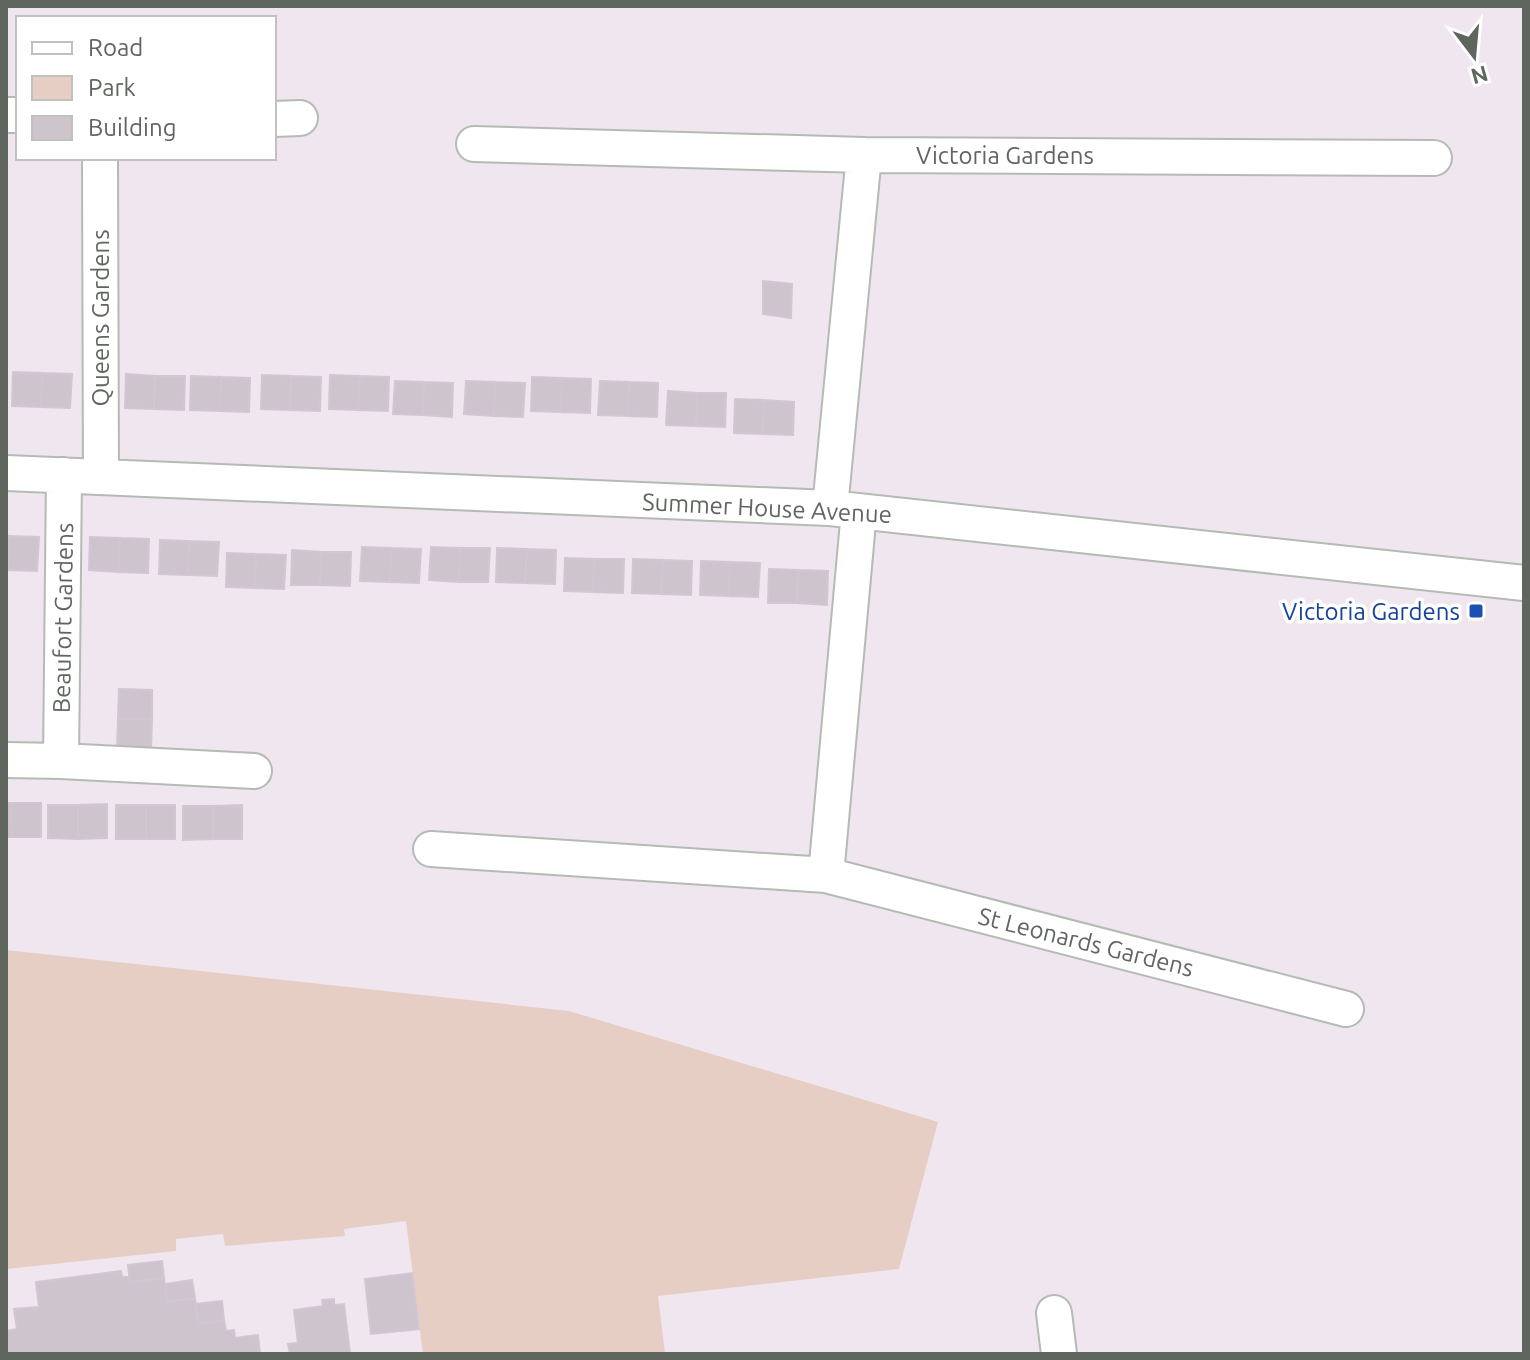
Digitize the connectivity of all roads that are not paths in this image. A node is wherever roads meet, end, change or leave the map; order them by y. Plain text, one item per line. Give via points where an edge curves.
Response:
1 (474, 144) dead end
2 (864, 155) junction
3 (1434, 158) dead end
4 (100, 160) edge
5 (6, 473) edge
6 (64, 475) junction
7 (101, 477) junction
8 (844, 510) junction
9 (1524, 583) edge
10 (6, 760) edge
11 (61, 761) junction
12 (254, 771) dead end
13 (431, 849) dead end
14 (826, 875) junction
15 (1346, 1009) dead end
16 (1054, 1313) dead end
17 (1059, 1354) edge

1 - 2 street, Victoria Gardens
2 - 3 street, Victoria Gardens
2 - 8 street
4 - 7 street, Queens Gardens
5 - 6 street, Summer House Avenue
6 - 7 street, Summer House Avenue
6 - 11 street, Beaufort Gardens
7 - 8 street, Summer House Avenue
8 - 9 street, Summer House Avenue
8 - 14 street
10 - 11 street
11 - 12 street
13 - 14 street, St Leonards Gardens
14 - 15 street, St Leonards Gardens
16 - 17 street

